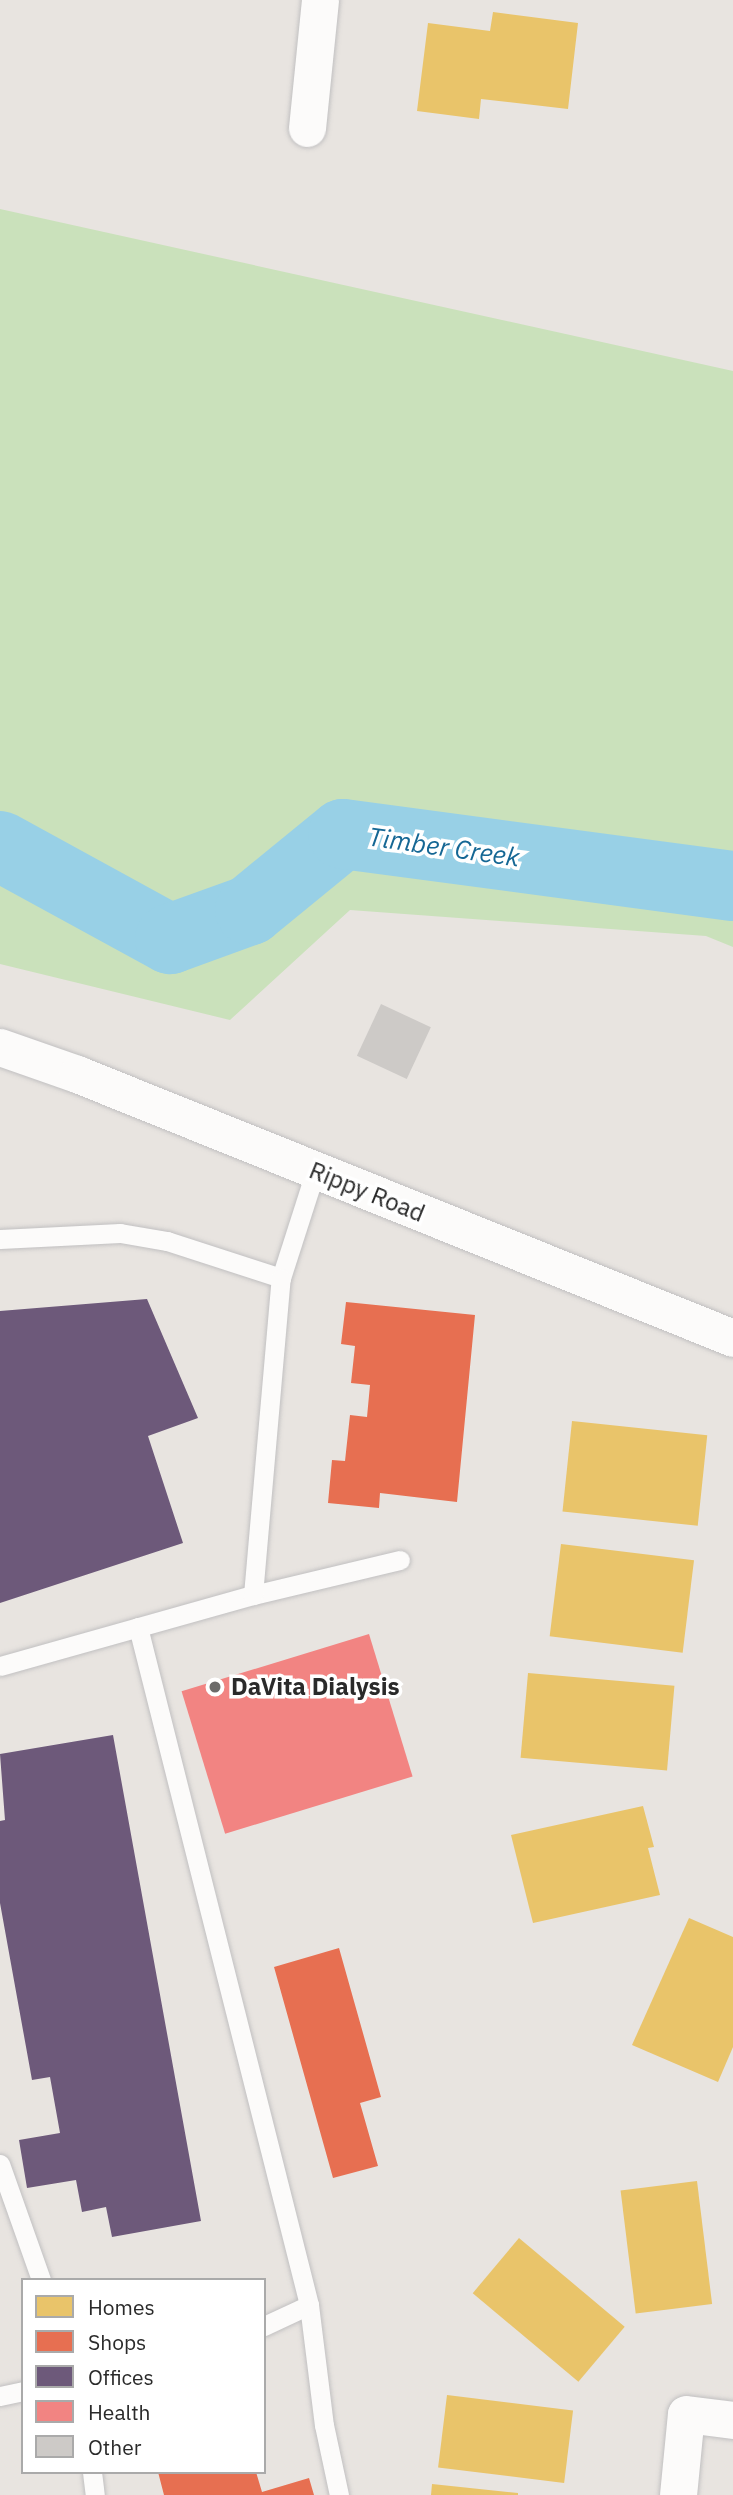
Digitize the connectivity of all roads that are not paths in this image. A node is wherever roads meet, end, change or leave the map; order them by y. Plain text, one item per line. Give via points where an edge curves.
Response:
1 (320, 0) edge
2 (307, 128) dead end
3 (0, 1047) edge
4 (315, 1172) junction
5 (0, 1239) edge
6 (281, 1278) junction
7 (733, 1338) edge
8 (400, 1560) dead end
9 (253, 1595) junction
10 (138, 1627) junction
11 (0, 1666) edge
12 (0, 2164) edge
13 (40, 2278) edge
14 (309, 2305) junction
15 (266, 2325) edge
16 (21, 2391) edge
17 (0, 2396) edge
18 (733, 2420) edge
19 (92, 2474) edge
20 (95, 2495) edge
21 (339, 2495) edge
22 (678, 2495) edge

1 - 2 street
3 - 4 street, Rippy Road
4 - 6 lane
4 - 7 street, Rippy Road
5 - 6 lane via 120,1233 167,1241
6 - 9 lane
8 - 9 lane
9 - 10 lane
10 - 11 lane
10 - 14 lane
12 - 13 lane
14 - 15 lane
14 - 21 lane via 324,2425
16 - 17 lane
18 - 22 street via 687,2414
19 - 20 lane

